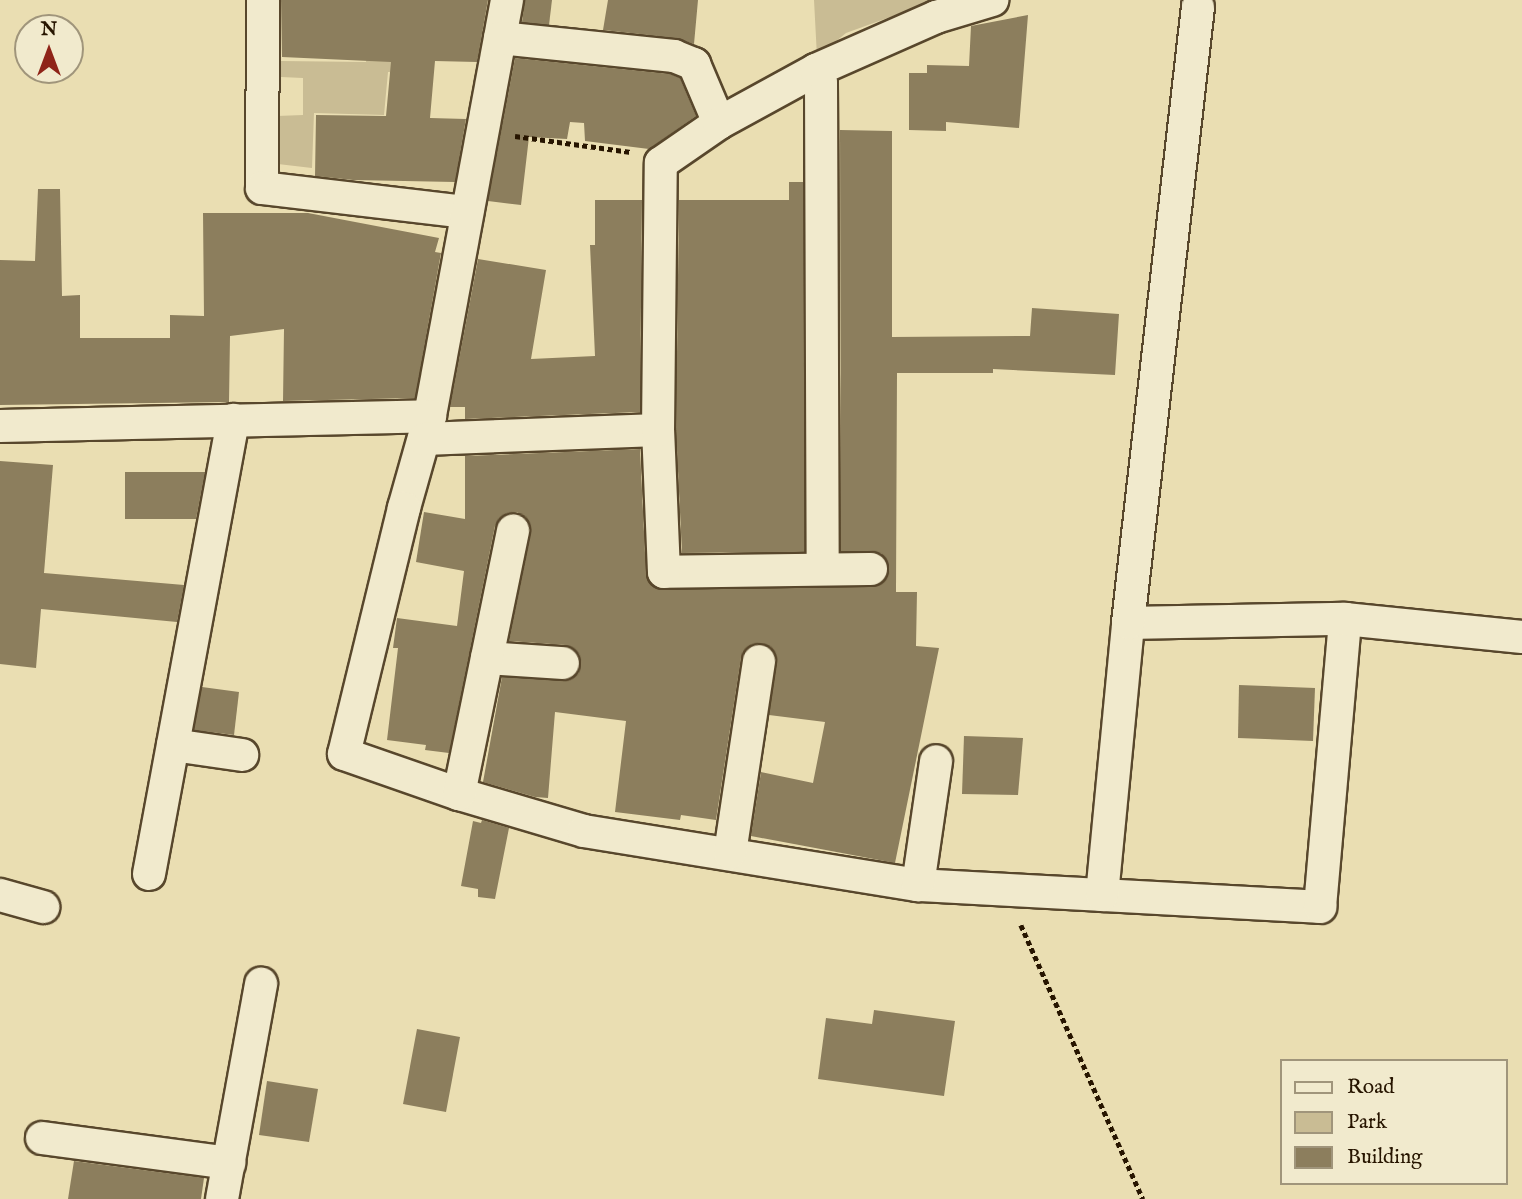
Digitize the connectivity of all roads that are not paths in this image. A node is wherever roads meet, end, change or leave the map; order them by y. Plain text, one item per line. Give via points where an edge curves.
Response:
1 (263, 0) edge
2 (507, 0) edge
3 (992, 0) edge
4 (1198, 7) dead end
5 (500, 38) junction
6 (816, 70) junction
7 (719, 123) junction
8 (466, 212) junction
9 (233, 421) junction
10 (0, 426) edge
11 (427, 428) junction
12 (658, 430) junction
13 (513, 530) dead end
14 (823, 569) junction
15 (871, 569) dead end
16 (1345, 619) junction
17 (1128, 623) junction
18 (1522, 637) edge
19 (487, 658) junction
20 (759, 660) dead end
21 (563, 663) dead end
22 (173, 745) junction
23 (242, 755) dead end
24 (936, 761) dead end
25 (459, 794) junction
26 (730, 853) junction
27 (149, 874) dead end
28 (918, 885) junction
29 (0, 895) edge
30 (1102, 895) junction
31 (43, 907) dead end
32 (261, 984) dead end
33 (42, 1138) dead end
34 (229, 1163) junction
35 (222, 1199) edge

1 - 8 street via 262,188
2 - 5 street
3 - 6 street via 936,17
4 - 17 street
5 - 7 street via 674,56 694,64
5 - 8 street
6 - 7 street
6 - 14 street via 821,83
7 - 12 street via 661,163
8 - 11 street
9 - 10 street
9 - 11 street
9 - 22 street
11 - 12 street
11 - 25 street via 344,754
12 - 14 street via 664,572
13 - 19 street
14 - 15 street
16 - 17 street
16 - 18 street
16 - 30 street via 1320,907
17 - 30 street
19 - 21 street
19 - 25 street
20 - 26 street
22 - 23 street
22 - 27 street
24 - 28 street
25 - 26 street via 584,831
26 - 28 street
28 - 30 street
29 - 31 street
32 - 34 street
33 - 34 street
34 - 35 street

